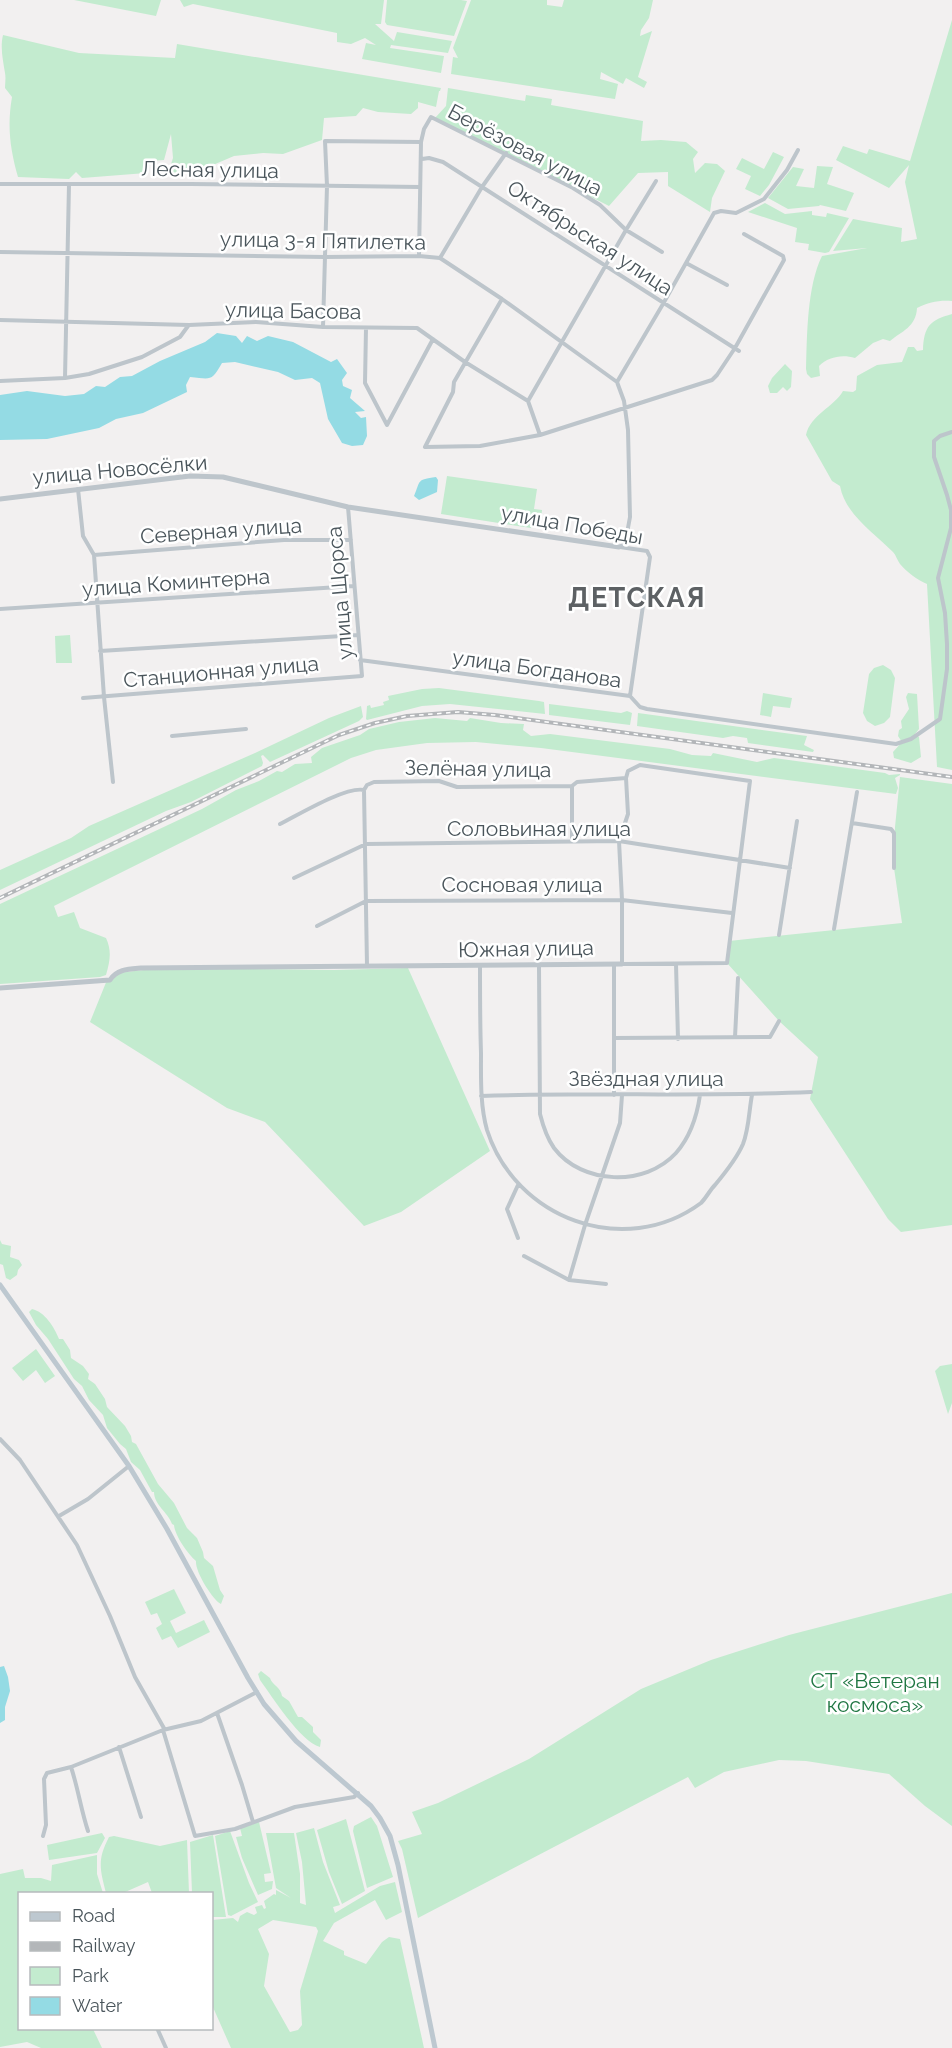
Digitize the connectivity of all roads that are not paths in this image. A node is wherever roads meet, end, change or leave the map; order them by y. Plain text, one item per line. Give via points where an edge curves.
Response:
1 (421, 142) junction
2 (798, 150) dead end
3 (506, 153) junction
4 (422, 159) junction
5 (656, 181) dead end
6 (0, 184) edge
7 (69, 184) junction
8 (327, 186) junction
9 (482, 187) junction
10 (420, 188) junction
11 (626, 230) junction
12 (744, 234) dead end
13 (0, 252) edge
14 (662, 252) dead end
15 (68, 254) junction
16 (419, 256) junction
17 (325, 257) junction
18 (440, 258) junction
19 (686, 263) junction
20 (606, 267) junction
21 (727, 285) dead end
22 (502, 299) junction
23 (663, 304) junction
24 (0, 320) edge
25 (66, 322) junction
26 (189, 325) junction
27 (323, 327) junction
28 (366, 328) junction
29 (433, 339) junction
30 (563, 343) junction
31 (737, 349) junction
32 (465, 362) junction
33 (65, 378) junction
34 (0, 381) edge
35 (617, 382) junction
36 (528, 401) junction
37 (626, 408) junction
38 (952, 432) edge
39 (540, 435) junction
40 (78, 489) junction
41 (0, 499) edge
42 (348, 507) junction
43 (351, 540) junction
44 (619, 546) junction
45 (94, 555) junction
46 (354, 586) junction
47 (97, 603) junction
48 (0, 609) edge
49 (358, 635) junction
50 (100, 651) junction
51 (360, 660) junction
52 (362, 676) joint
53 (630, 696) junction
54 (104, 697) junction
55 (83, 698) dead end
56 (246, 729) dead end
57 (172, 736) dead end
58 (626, 778) junction
59 (113, 782) dead end
60 (572, 786) junction
61 (364, 790) junction
62 (857, 792) dead end
63 (797, 821) dead end
64 (852, 823) junction
65 (280, 824) dead end
66 (572, 842) junction
67 (619, 842) junction
68 (366, 844) junction
69 (740, 859) junction
70 (790, 868) junction
71 (894, 868) dead end
72 (294, 879) dead end
73 (622, 900) junction
74 (366, 901) junction
75 (733, 913) junction
76 (317, 926) dead end
77 (834, 929) dead end
78 (779, 935) dead end
79 (622, 964) junction
80 (676, 964) junction
81 (614, 965) junction
82 (367, 966) junction
83 (480, 967) junction
84 (539, 967) junction
85 (738, 978) dead end
86 (0, 988) edge
87 (779, 1021) dead end
88 (735, 1037) junction
89 (614, 1038) junction
90 (678, 1039) junction
91 (811, 1092) dead end
92 (540, 1094) junction
93 (614, 1095) junction
94 (622, 1095) junction
95 (700, 1095) junction
96 (752, 1095) junction
97 (481, 1096) junction
98 (602, 1176) junction
99 (518, 1185) junction
100 (585, 1225) junction
101 (518, 1238) dead end
102 (524, 1256) dead end
103 (569, 1280) junction
104 (606, 1284) dead end
105 (0, 1285) edge
106 (2, 1292) edge
107 (0, 1439) edge
108 (129, 1466) junction
109 (59, 1516) junction
110 (256, 1692) junction
111 (217, 1713) junction
112 (164, 1730) junction
113 (119, 1748) junction
114 (71, 1767) junction
115 (358, 1793) junction
116 (141, 1817) dead end
117 (253, 1822) junction
118 (88, 1832) dead end
119 (43, 1836) dead end
120 (158, 2030) edge
121 (166, 2048) edge
122 (435, 2048) edge

1 - 3 street, Берёзовая улица via 431,117
1 - 4 street
1 - 8 street via 325,141
2 - 19 street via 764,199 736,213 716,210
3 - 9 street
3 - 11 street, Берёзовая улица via 600,205
4 - 9 street, Октябрьская улица via 443,162
4 - 10 street
5 - 11 street
6 - 7 street, Лесная улица
7 - 8 street, Лесная улица
7 - 15 street
8 - 10 street, Лесная улица
8 - 17 street
9 - 18 street
9 - 20 street, Октябрьская улица
10 - 16 street
11 - 14 street, Берёзовая улица
11 - 20 street
12 - 31 street via 784,260
13 - 15 street, улица 3-я Пятилетка
15 - 17 street, улица 3-я Пятилетка
15 - 25 street
16 - 17 street, улица 3-я Пятилетка
16 - 18 street, улица 3-я Пятилетка
17 - 27 street
18 - 22 street, улица 3-я Пятилетка
19 - 21 street
19 - 23 street
20 - 23 street, Октябрьская улица
20 - 30 street
22 - 30 street, улица 3-я Пятилетка
22 - 32 street
23 - 31 street, Октябрьская улица
23 - 35 street
24 - 25 street, улица Басова
25 - 26 street, улица Басова
25 - 33 street
26 - 27 street, улица Басова via 256,322
26 - 33 street via 180,337 142,357
27 - 28 street, улица Басова
28 - 29 street, улица Басова via 417,328
28 - 29 street via 365,383 387,425
29 - 32 street, улица Басова
30 - 35 street, улица 3-я Пятилетка
30 - 36 street
31 - 37 street via 712,380
32 - 36 street, улица Басова
32 - 39 street via 425,447 480,446
33 - 34 street
35 - 37 street
36 - 39 street
37 - 39 street
37 - 44 street via 630,517 625,544
38 - 53 street, улица Богданова via 934,441 933,449 951,510 951,528 938,578 945,613 947,659 940,719 896,744 647,710
40 - 41 street, улица Новосёлки
40 - 42 street, улица Новосёлки via 223,477
40 - 45 street via 82,536
42 - 43 street, улица Щорса
42 - 44 street, улица Победы
43 - 45 street, Северная улица via 284,540
43 - 46 street, улица Щорса
44 - 53 street, улица Победы via 647,551 650,557
45 - 47 street
46 - 47 street, улица Коминтерна
46 - 49 street, улица Щорса
47 - 48 street, улица Коминтерна
47 - 50 street
49 - 50 street
49 - 51 street, улица Щорса
50 - 54 street
51 - 52 street, улица Щорса
51 - 53 street, улица Богданова
52 - 54 street, Станционная улица
54 - 55 street, Станционная улица
54 - 59 street
56 - 57 street
58 - 60 street, Зелёная улица via 577,782
58 - 67 street via 628,814
58 - 69 street, Зелёная улица via 628,771 640,765 750,781
60 - 61 street, Зелёная улица via 457,787 439,781 374,782
60 - 66 street
61 - 65 street, Зелёная улица via 344,793
61 - 68 street
62 - 64 street
63 - 70 street
64 - 71 street via 891,829
64 - 77 street
66 - 67 street, Соловьиная улица
66 - 68 street, Соловьиная улица
67 - 69 street, Соловьиная улица
67 - 73 street
68 - 72 street, Соловьиная улица
68 - 74 street
69 - 70 street, Соловьиная улица
69 - 75 street
70 - 78 street
73 - 74 street, Сосновая улица
73 - 75 street, Сосновая улица
73 - 79 street
74 - 76 street, Сосновая улица
74 - 82 street
75 - 80 street, Южная улица via 726,963
79 - 80 street, Южная улица
79 - 81 street, Южная улица
80 - 90 street
81 - 84 street, Южная улица
81 - 89 street
82 - 83 street, Южная улица
82 - 86 street, Южная улица via 141,968 122,970 110,980
83 - 84 street, Южная улица
83 - 97 street
84 - 92 street
85 - 88 street
87 - 88 street via 770,1036
88 - 90 street
89 - 90 street
89 - 93 street
91 - 96 street, Звёздная улица
92 - 93 street, Звёздная улица
92 - 97 street, Звёздная улица
92 - 98 street via 540,1114 554,1147 574,1165
93 - 94 street, Звёздная улица
94 - 95 street, Звёздная улица
94 - 98 street via 620,1123
95 - 96 street, Звёздная улица
95 - 98 street via 689,1135 663,1164 622,1178
96 - 100 street via 743,1144 702,1202 661,1223 606,1229
97 - 99 street via 487,1130
98 - 100 street
99 - 100 street via 557,1214
99 - 101 street via 507,1209
100 - 103 street
102 - 103 street
103 - 104 street
105 - 106 main road
106 - 108 main road
107 - 109 street via 20,1460
108 - 109 street via 88,1499
108 - 110 main road
109 - 112 street via 82,1556 135,1677
110 - 111 street
110 - 115 main road via 296,1741
111 - 112 street
111 - 117 street
112 - 113 street
112 - 117 street via 195,1836
113 - 114 street
113 - 116 street
114 - 118 street
114 - 119 street via 44,1776
115 - 117 street via 354,1797 295,1807
115 - 122 main road via 378,1813 393,1845
120 - 121 street

